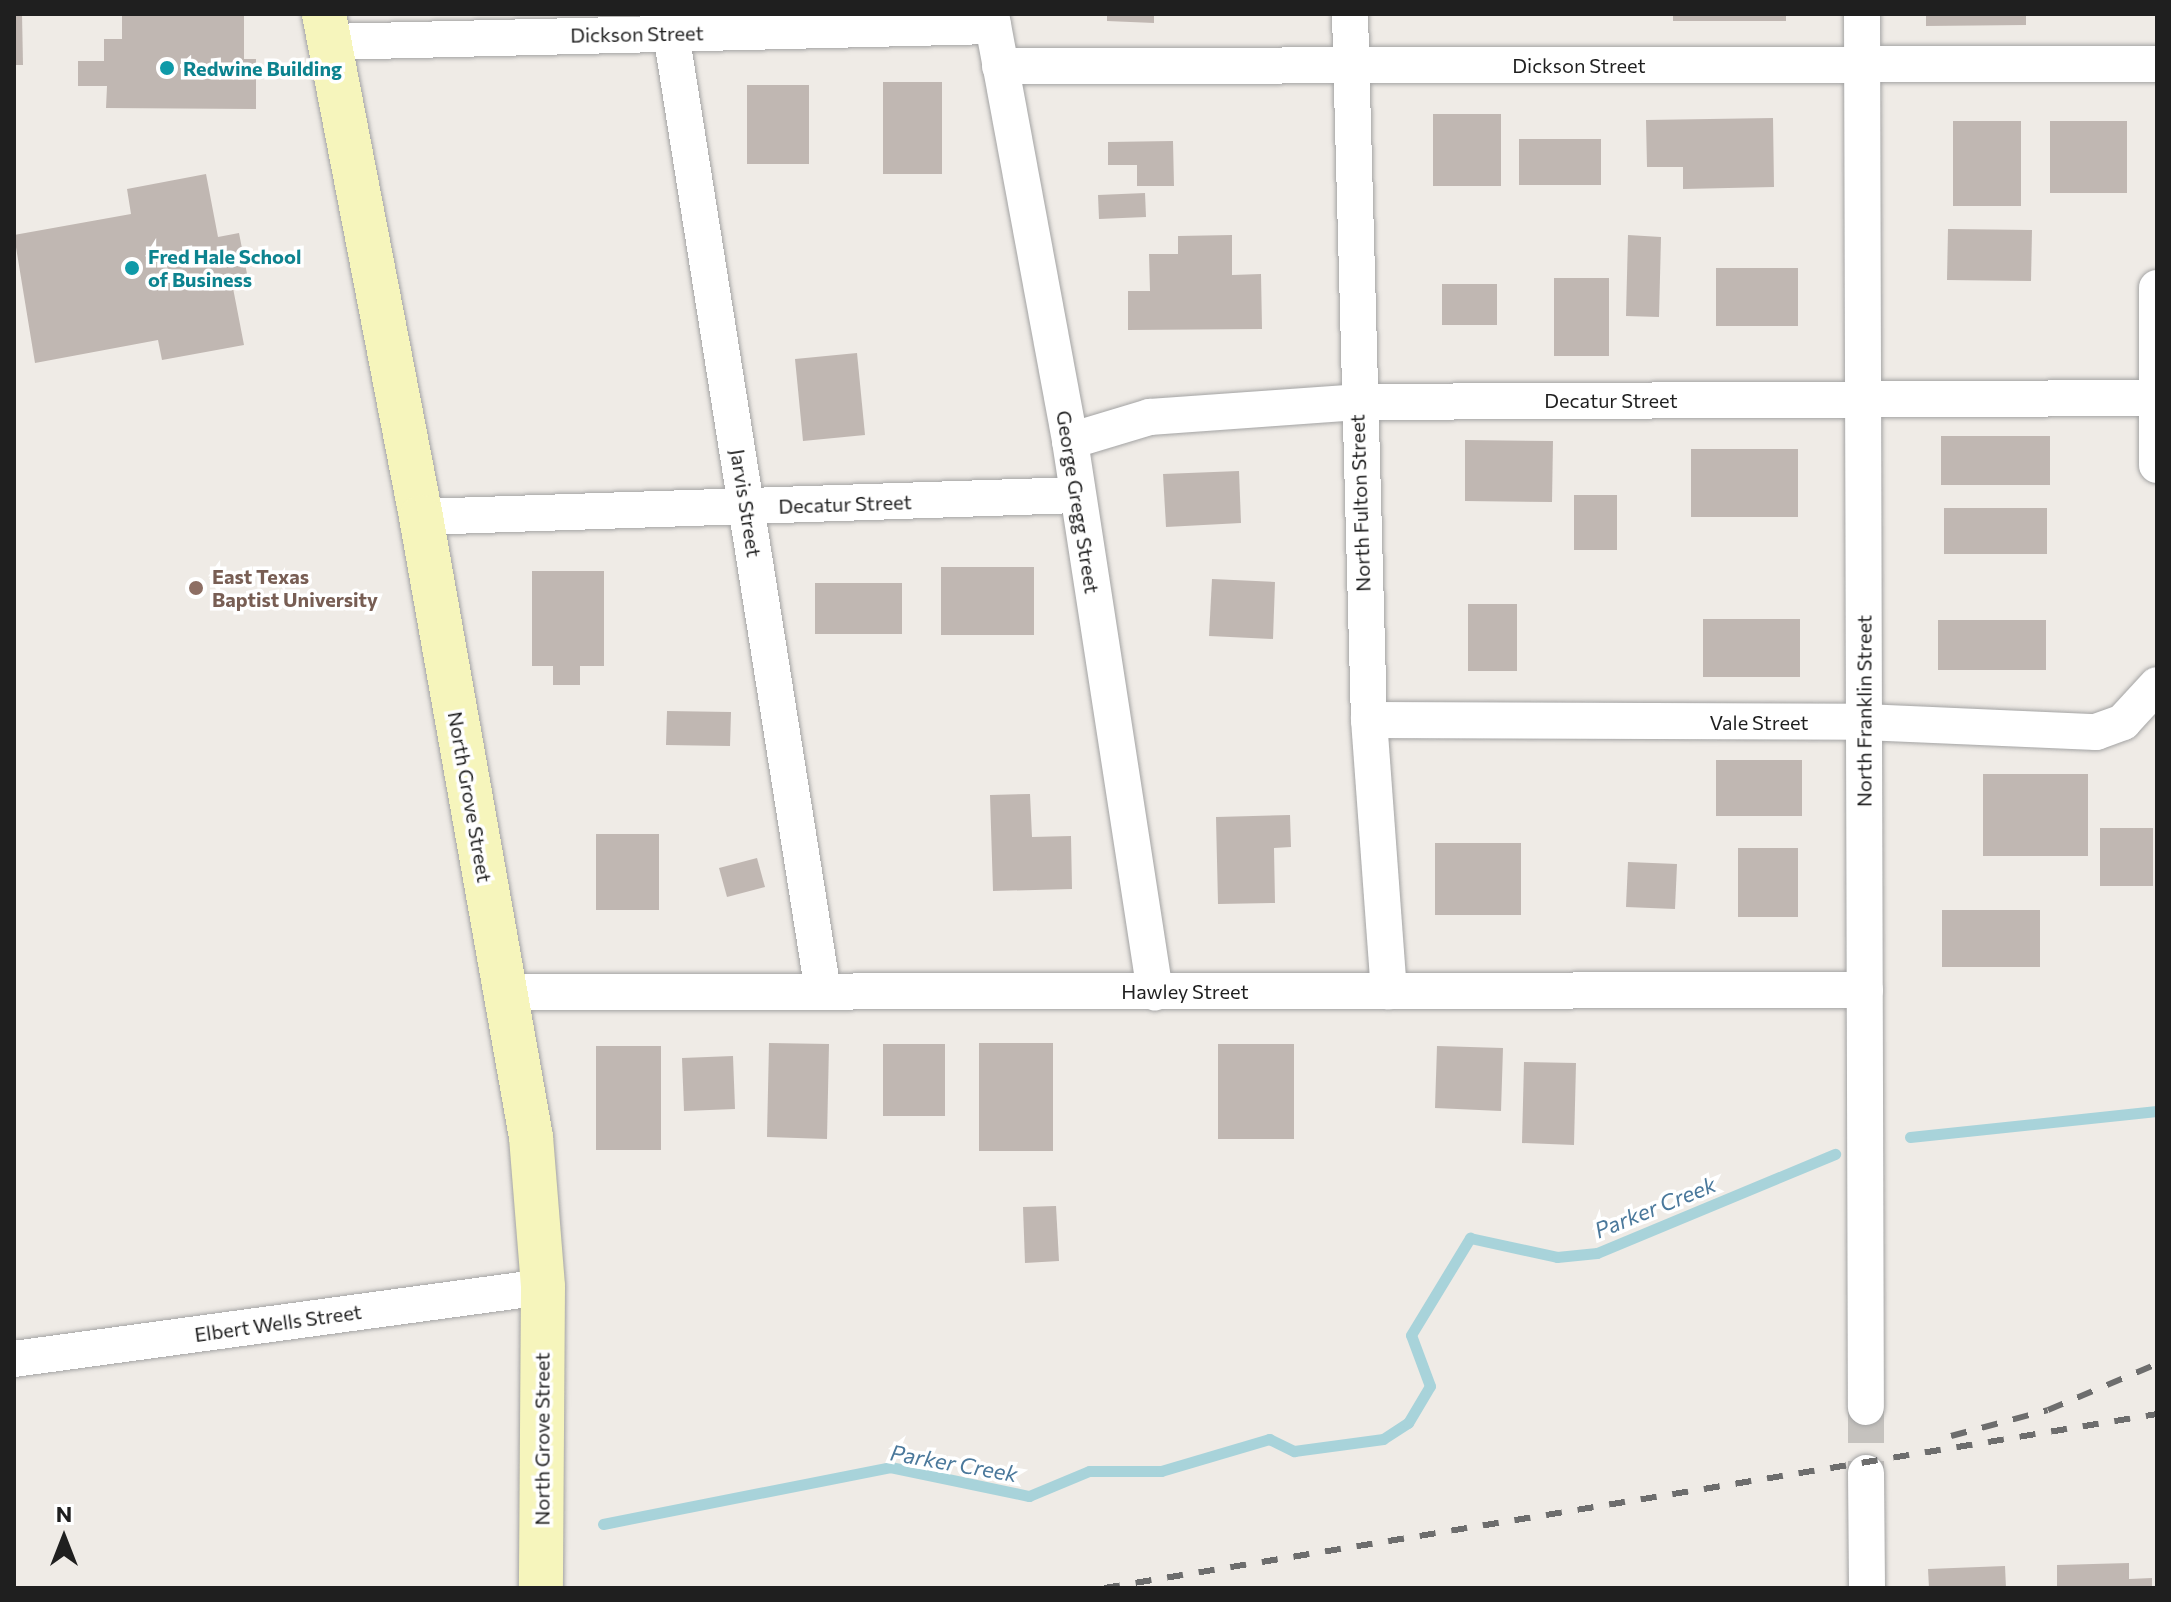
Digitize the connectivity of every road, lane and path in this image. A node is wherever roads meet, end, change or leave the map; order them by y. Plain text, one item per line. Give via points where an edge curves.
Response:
1 (1350, 14) edge
2 (1862, 14) edge
3 (992, 20) edge
4 (669, 24) edge
5 (326, 28) edge
6 (1349, 63) junction
7 (2157, 64) edge
8 (1000, 66) junction
9 (1862, 66) junction
10 (2157, 288) edge
11 (2156, 398) edge
12 (1864, 399) junction
13 (1357, 402) junction
14 (1070, 441) junction
15 (2157, 465) edge
16 (1078, 495) junction
17 (747, 508) junction
18 (421, 517) junction
19 (2149, 696) edge
20 (1369, 720) junction
21 (1864, 722) junction
22 (1865, 990) junction
23 (1389, 991) junction
24 (504, 992) junction
25 (823, 992) junction
26 (1155, 992) junction
27 (543, 1287) junction
28 (14, 1359) edge
29 (1866, 1407) tunnel mouth
30 (1866, 1473) tunnel mouth
31 (541, 1588) edge
32 (1867, 1588) edge

1 - 6 street, North Fulton Street
2 - 9 street, North Franklin Street
3 - 4 street, Dickson Street
3 - 8 street, George Gregg Street
4 - 5 street, Dickson Street
4 - 17 street, Jarvis Street
5 - 18 main road, North Grove Street
6 - 8 street, Dickson Street
6 - 9 street, Dickson Street
6 - 13 street, North Fulton Street
7 - 9 street, Dickson Street
8 - 14 street, George Gregg Street
9 - 12 street, North Franklin Street
10 - 11 street
11 - 12 street, Decatur Street
11 - 15 street
12 - 13 street, Decatur Street
12 - 21 street, North Franklin Street
13 - 14 street, Decatur Street via 1150,417
13 - 20 street, North Fulton Street
14 - 16 street, George Gregg Street
16 - 17 street, Decatur Street
16 - 26 street, George Gregg Street
17 - 18 street, Decatur Street
17 - 25 street, Jarvis Street
18 - 24 main road, North Grove Street
19 - 21 street, Vale Street via 2123,722 2096,732
20 - 21 street, Vale Street
20 - 23 street, North Fulton Street
21 - 22 street, North Franklin Street
22 - 23 street, Hawley Street
22 - 29 street, North Franklin Street
23 - 26 street, Hawley Street
24 - 25 street, Hawley Street
24 - 27 main road, North Grove Street via 531,1137
25 - 26 street, Hawley Street
27 - 28 street, Elbert Wells Street
27 - 31 main road, North Grove Street
30 - 32 street

